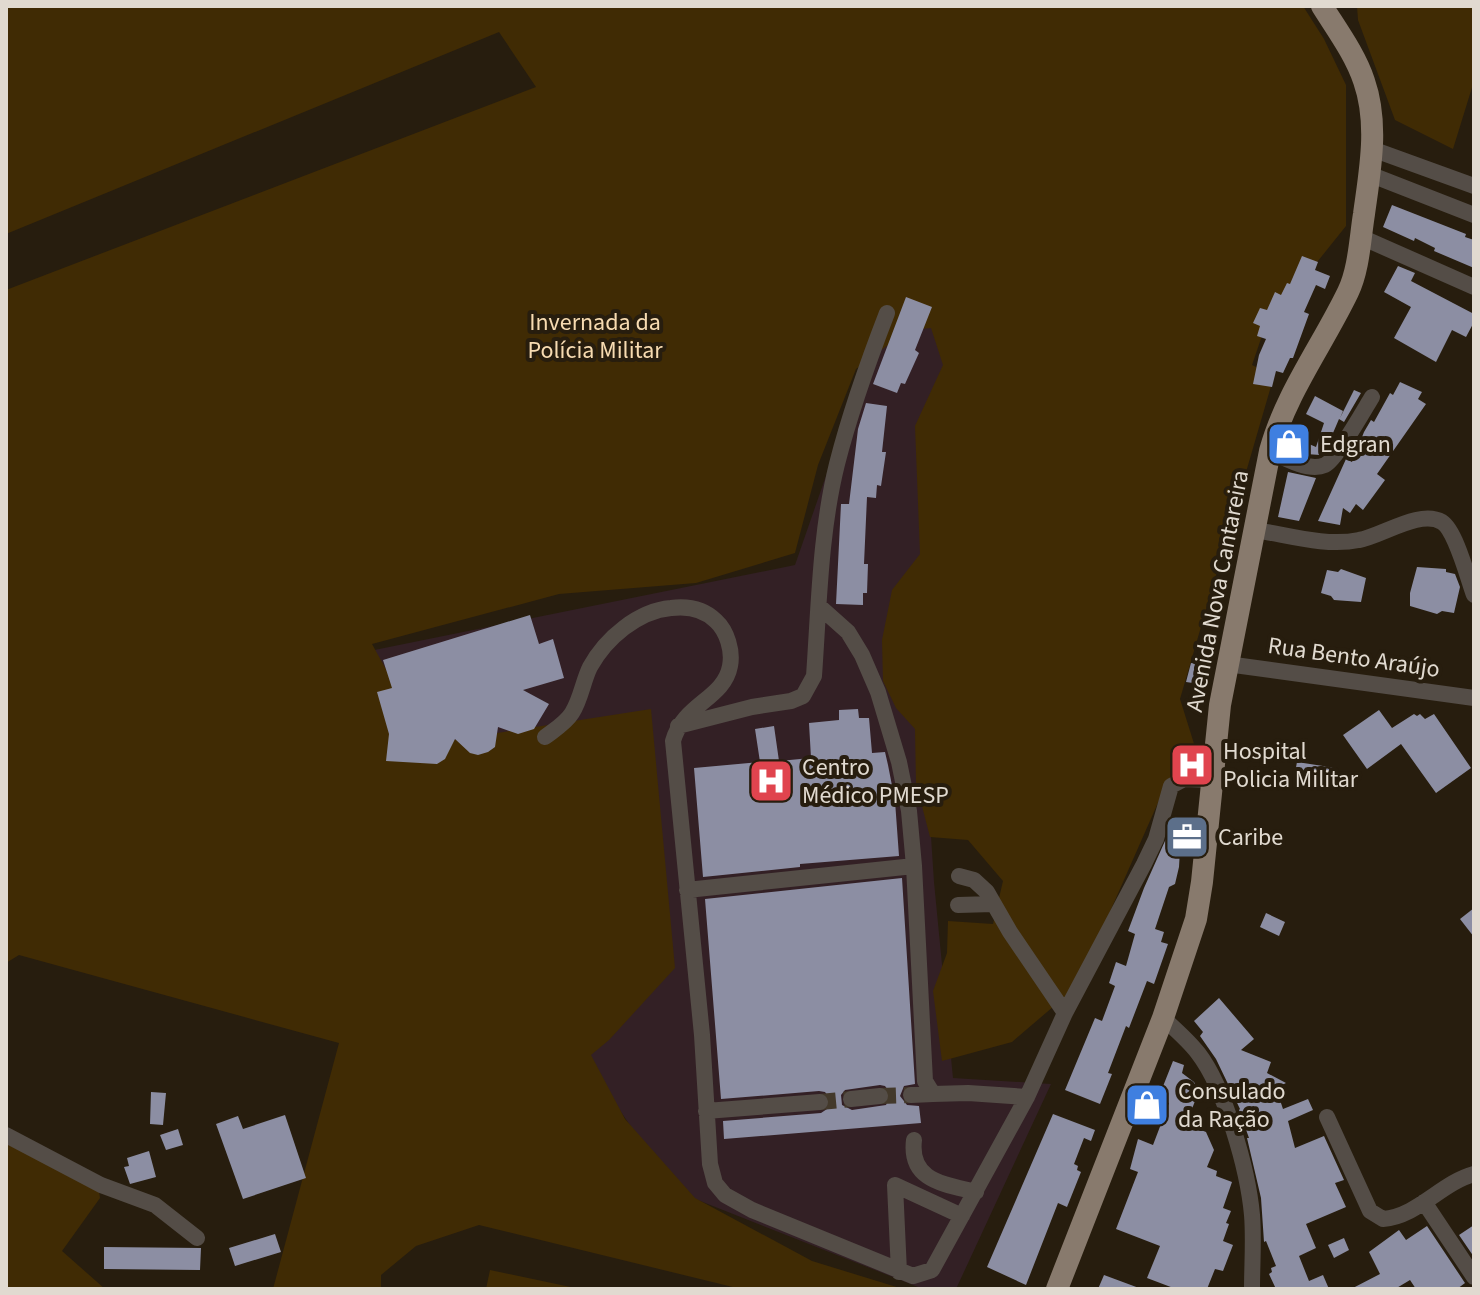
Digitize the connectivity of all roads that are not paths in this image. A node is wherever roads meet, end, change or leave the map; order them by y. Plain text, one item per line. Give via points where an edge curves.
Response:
1 (1322, 6) edge
2 (1372, 149) junction
3 (1369, 174) junction
4 (1474, 186) edge
5 (1474, 215) edge
6 (1361, 237) junction
7 (1474, 287) edge
8 (887, 313) dead end
9 (1372, 397) dead end
10 (1270, 451) junction
11 (1255, 530) junction
12 (1474, 595) edge
13 (820, 607) junction
14 (1227, 664) junction
15 (1474, 698) edge
16 (677, 726) junction
17 (545, 737) dead end
18 (1212, 780) junction
19 (914, 866) junction
20 (959, 876) dead end
21 (687, 890) junction
22 (993, 904) junction
23 (958, 905) dead end
24 (1065, 1013) junction
25 (1163, 1018) junction
26 (933, 1094) junction
27 (911, 1095) tunnel mouth
28 (880, 1096) tunnel mouth
29 (1027, 1097) junction
30 (851, 1099) tunnel mouth
31 (820, 1102) tunnel mouth
32 (706, 1111) junction
33 (1327, 1117) dead end
34 (6, 1135) edge
35 (914, 1140) dead end
36 (1474, 1174) edge
37 (976, 1192) junction
38 (1424, 1202) junction
39 (962, 1216) junction
40 (197, 1238) dead end
41 (899, 1272) junction
42 (1474, 1277) edge
43 (1057, 1289) edge
44 (1252, 1289) edge

1 - 2 main road, Avenida Nova Cantareira via 1364,80
2 - 3 main road, Avenida Nova Cantareira
2 - 4 street
3 - 5 street
3 - 6 main road, Avenida Nova Cantareira
6 - 7 street
6 - 10 main road, Avenida Nova Cantareira via 1349,289 1292,391
8 - 13 street via 837,465 822,550
9 - 10 street via 1325,465 1289,461
10 - 11 main road, Avenida Nova Cantareira
11 - 12 street via 1339,542 1376,536 1406,523 1441,521 1450,530
11 - 14 main road, Avenida Nova Cantareira
13 - 16 street via 814,676 803,696
13 - 19 street via 848,632 890,725 909,811
14 - 15 street, Rua Bento Araújo
14 - 18 main road, Avenida Nova Cantareira
16 - 17 street via 720,687 730,667 730,644 718,621 700,610 679,607 638,618 607,642 572,713
16 - 21 street via 673,741
18 - 24 street via 1184,779 1171,786 1156,839
18 - 25 main road, Avenida Nova Cantareira via 1196,919
19 - 21 street
19 - 26 street via 925,1081
20 - 22 street via 974,880
21 - 32 street
22 - 23 street
22 - 24 street
24 - 29 street
25 - 43 main road, Avenida Nova Cantareira
25 - 44 street via 1199,1054 1230,1123 1252,1216
26 - 27 street
26 - 29 street
28 - 30 street
29 - 37 street
31 - 32 street
32 - 41 street via 710,1164 725,1195
33 - 38 street via 1370,1211 1383,1219 1395,1218
34 - 40 street via 101,1185 155,1205
35 - 37 street via 912,1156 920,1172
36 - 38 street
37 - 39 street
38 - 42 street
39 - 41 street via 932,1270 913,1276
39 - 41 street via 895,1185

